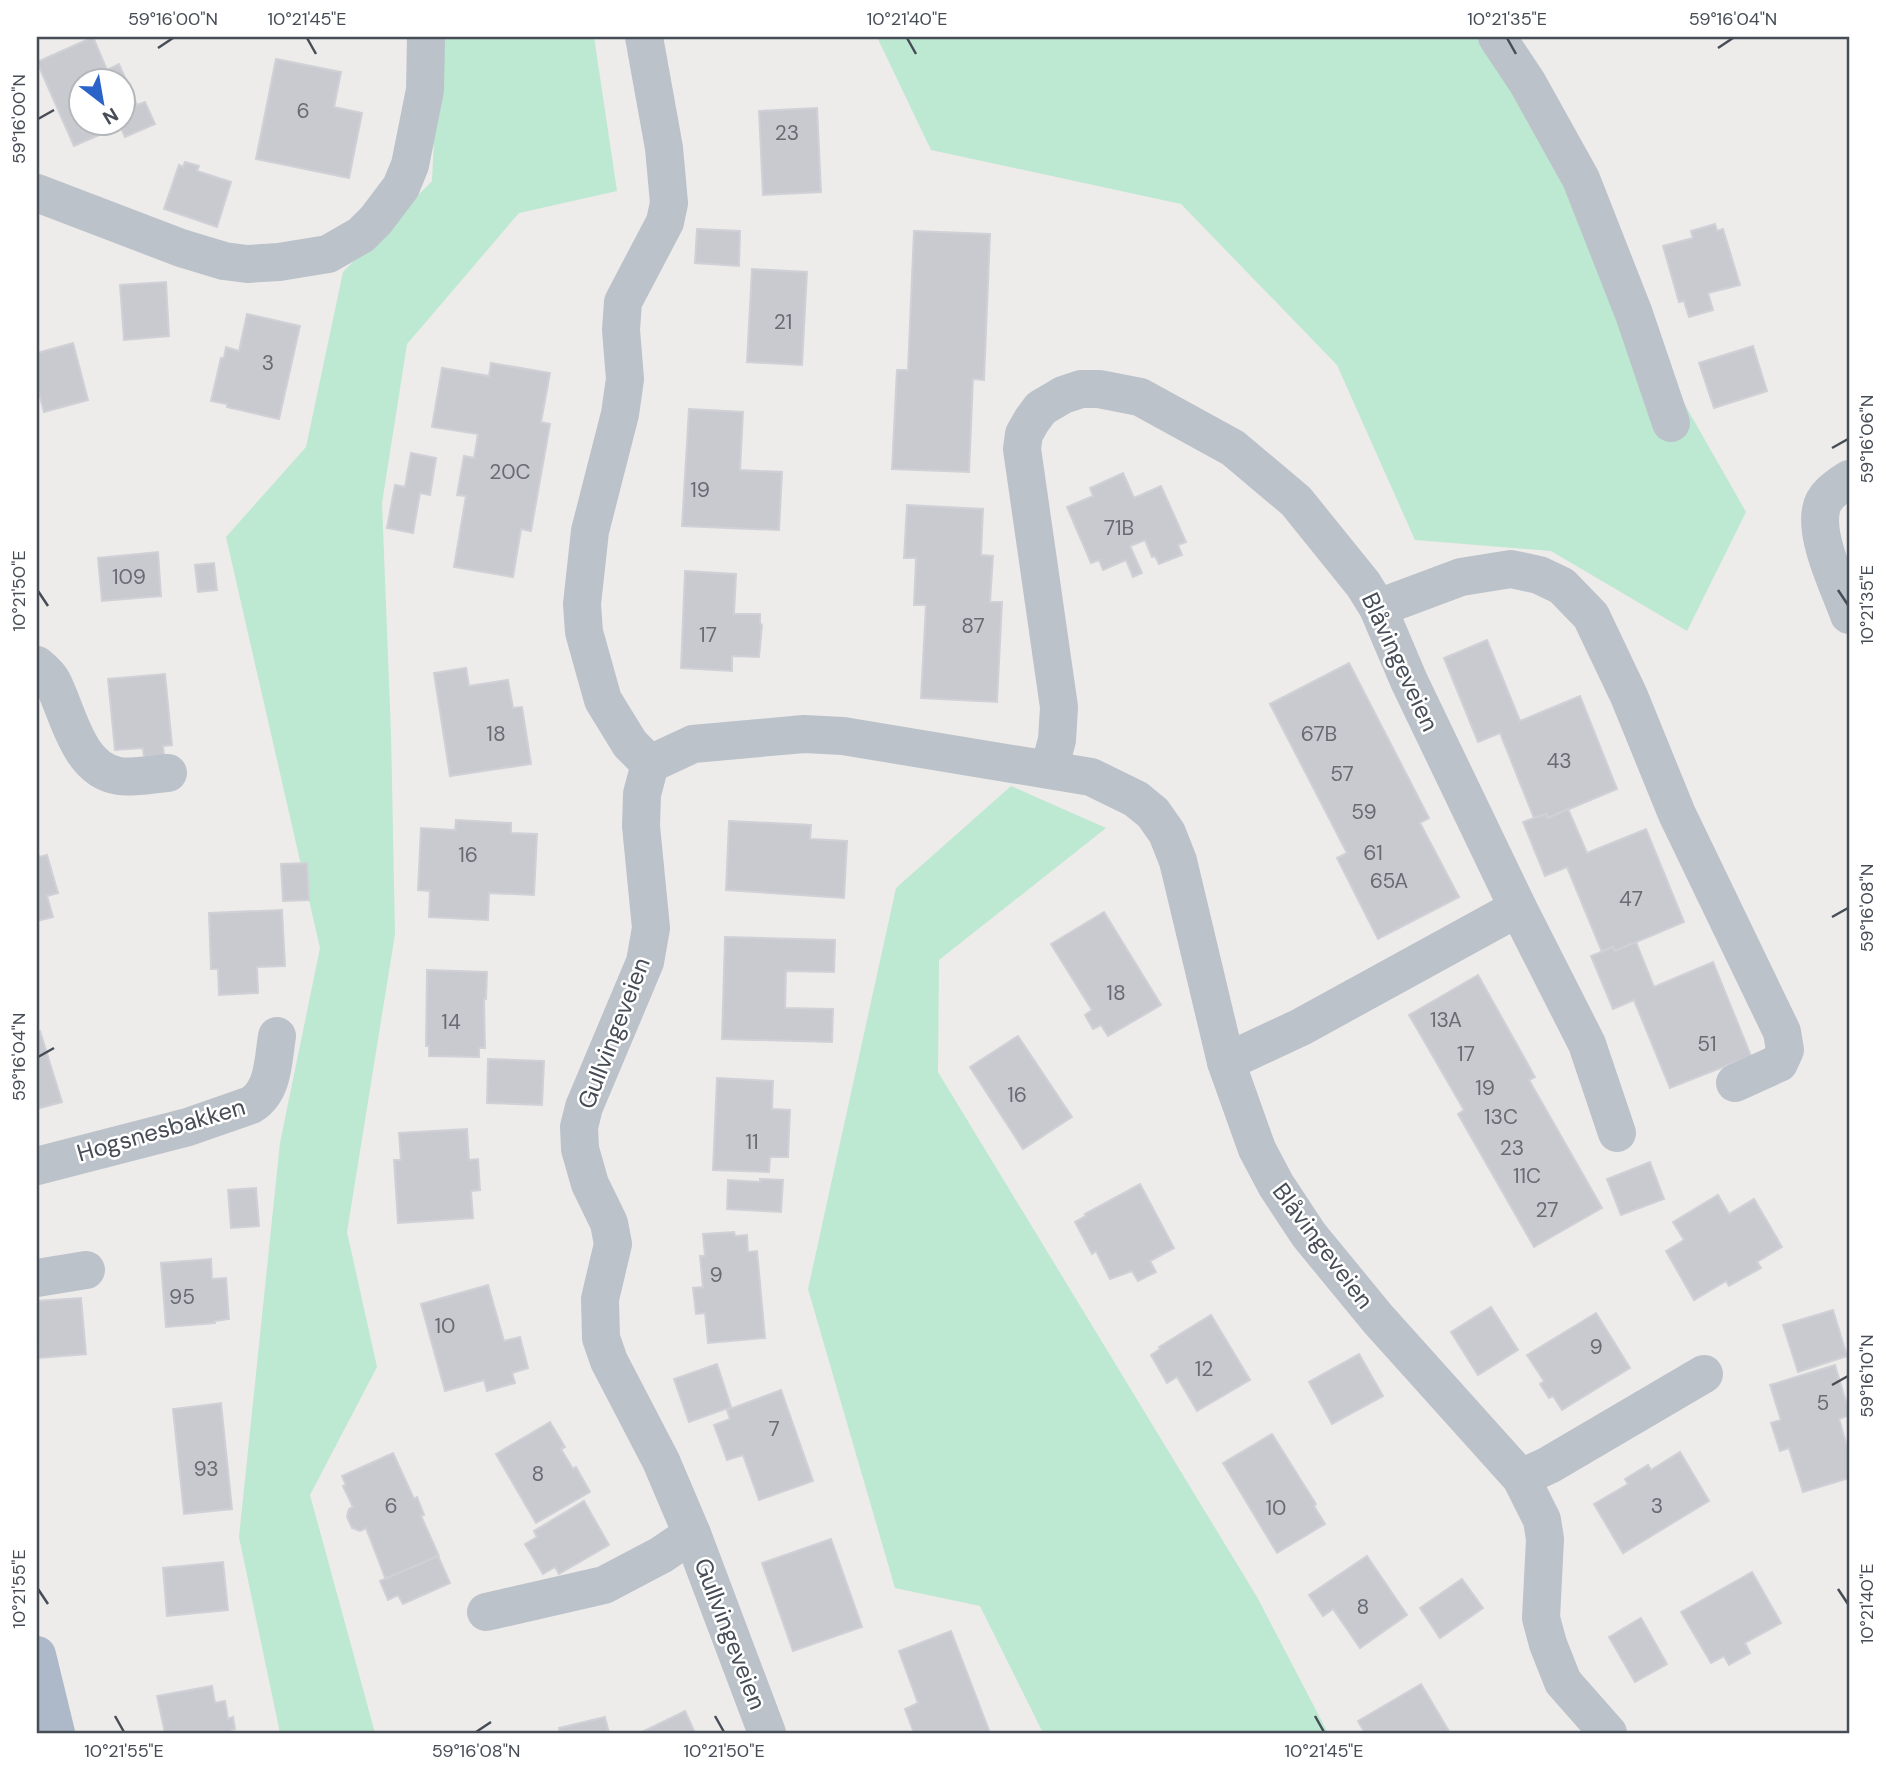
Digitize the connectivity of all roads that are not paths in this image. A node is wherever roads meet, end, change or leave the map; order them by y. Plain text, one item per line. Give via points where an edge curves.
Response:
1 (426, 37) edge
2 (644, 37) edge
3 (1497, 37) edge
4 (37, 193) edge
5 (1671, 423) dead end
6 (1849, 479) edge
7 (1378, 608) junction
8 (1849, 615) edge
9 (37, 665) edge
10 (650, 764) junction
11 (1049, 769) junction
12 (168, 773) dead end
13 (1518, 908) junction
14 (277, 1036) dead end
15 (1226, 1062) junction
16 (1735, 1083) dead end
17 (1617, 1133) dead end
18 (37, 1166) edge
19 (86, 1270) dead end
20 (37, 1278) edge
21 (1704, 1374) dead end
22 (1521, 1478) junction
23 (692, 1534) junction
24 (486, 1612) dead end
25 (37, 1655) edge
26 (56, 1733) edge
27 (767, 1733) edge
28 (1608, 1733) edge

1 - 4 street via 425,90 401,187 361,235 328,254 279,262 224,261
2 - 10 street via 669,203 665,222 623,302 625,379 590,531 582,604 584,632 603,700 630,744
3 - 5 street via 1581,179
6 - 8 street via 1834,488 1821,508 1821,528
7 - 11 street, Blåvingeveien via 1296,501 1233,448 1140,397 1090,389 1063,395 1031,420 1022,449 1059,707
7 - 13 street, Blåvingeveien
7 - 16 street via 1461,577 1511,569 1562,586 1591,616 1677,814 1782,1031 1785,1050 1779,1063
9 - 12 street via 51,678 77,742 92,761 118,776
10 - 11 street, Blåvingeveien via 694,744 804,734 843,736
10 - 23 street, Gullvingeveien via 642,794 641,826 652,928 645,962 584,1107 580,1149 613,1244 600,1299 601,1338
11 - 15 street, Blåvingeveien via 1091,777 1136,799 1167,833 1178,861
13 - 15 street via 1301,1027
13 - 17 street, Blåvingeveien via 1587,1044
14 - 18 street, Hogsnesbakken via 268,1089 251,1105 187,1127
15 - 22 street, Blåvingeveien via 1257,1149 1309,1235
19 - 20 street
21 - 22 street
22 - 28 street, Blåvingeveien via 1544,1530 1541,1618 1548,1644 1563,1682
23 - 24 street, Gullvingeveien via 604,1585
23 - 27 street, Gullvingeveien
25 - 26 main road

